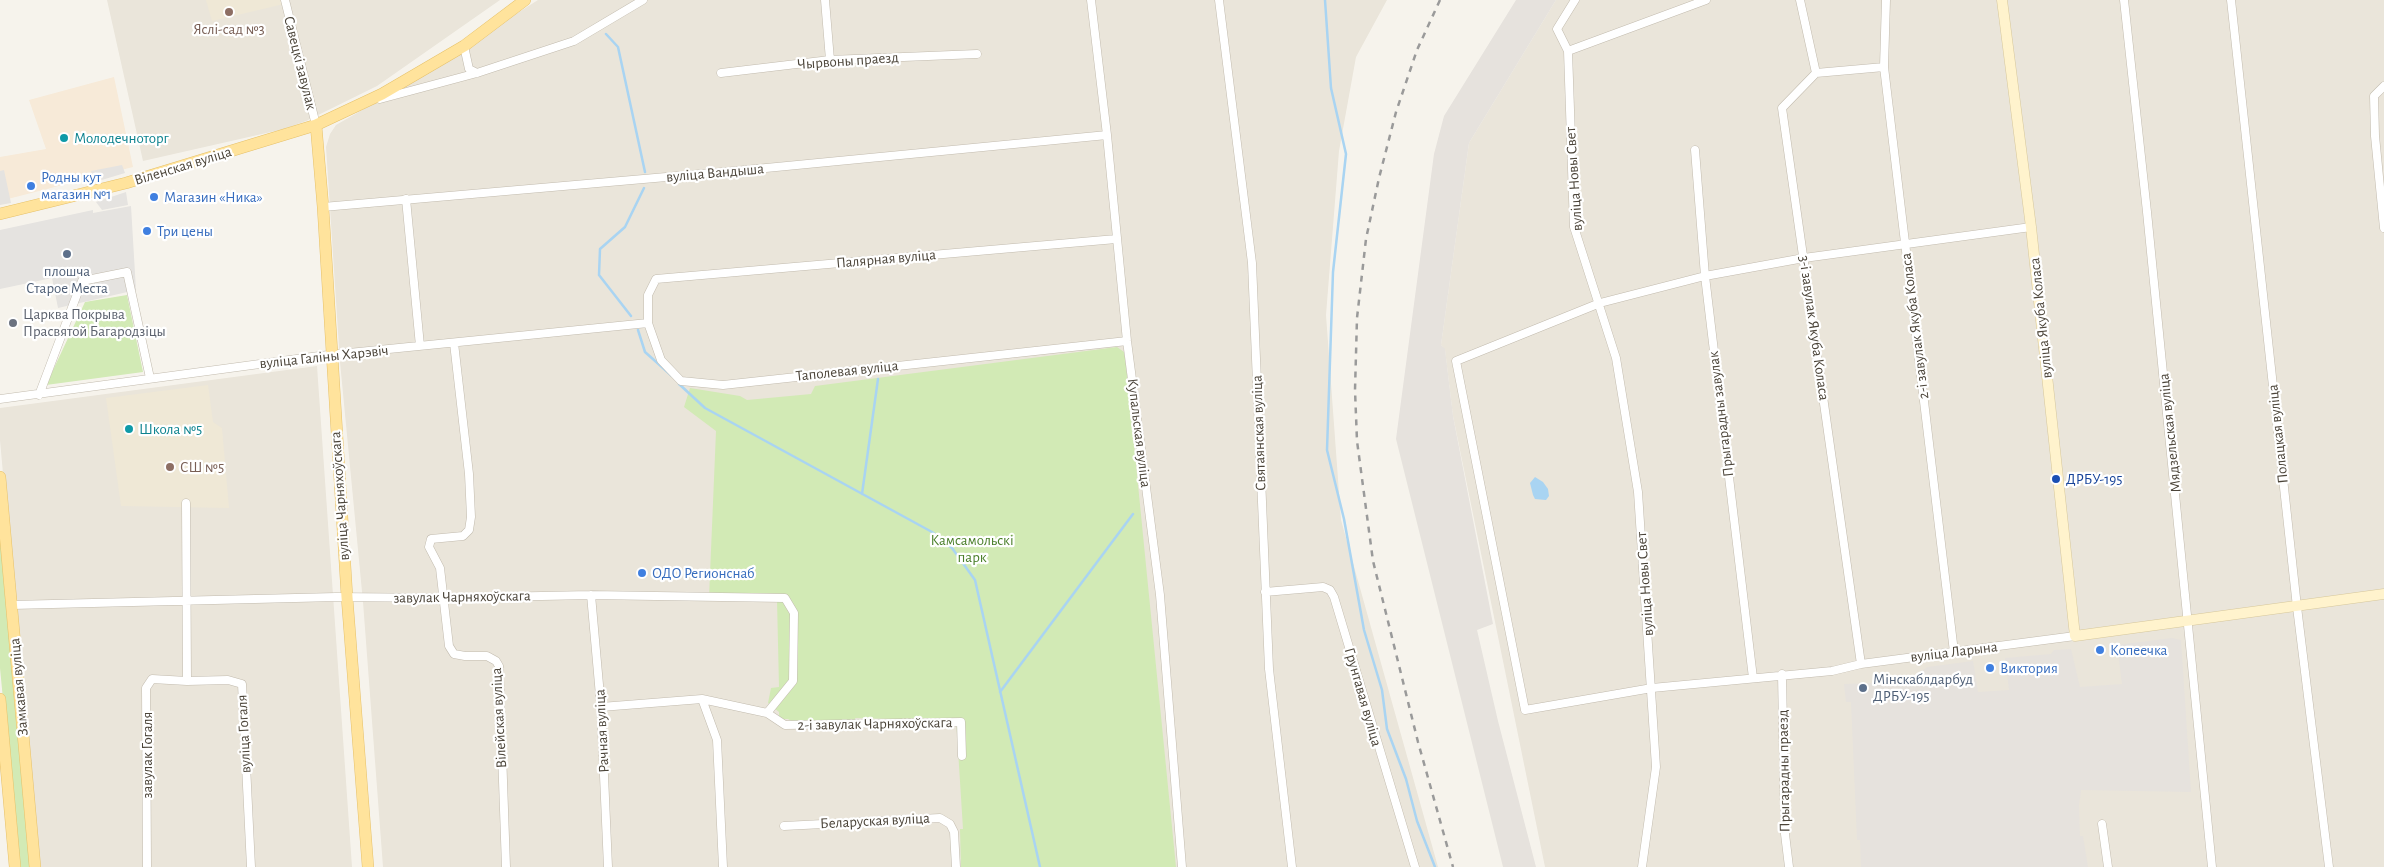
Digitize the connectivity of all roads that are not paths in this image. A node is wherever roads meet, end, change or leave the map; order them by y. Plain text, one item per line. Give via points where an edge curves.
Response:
1 (285, 0) edge
2 (525, 0) edge
3 (652, 0) edge
4 (825, 0) edge
5 (1091, 0) edge
6 (1219, 0) edge
7 (1575, 0) edge
8 (1706, 0) edge
9 (1800, 0) edge
10 (1886, 0) edge
11 (2002, 0) edge
12 (2124, 0) edge
13 (2231, 0) edge
14 (640, 2) edge
15 (464, 46) junction
16 (1568, 51) junction
17 (976, 54) dead end
18 (830, 60) junction
19 (1884, 67) junction
20 (477, 73) junction
21 (721, 73) dead end
22 (1816, 73) junction
23 (2384, 86) edge
24 (361, 104) junction
25 (316, 125) junction
26 (1107, 135) junction
27 (1695, 150) dead end
28 (406, 199) junction
29 (323, 207) junction
30 (0, 214) edge
31 (2031, 227) junction
32 (2384, 228) edge
33 (1116, 239) junction
34 (1904, 242) junction
35 (1804, 258) junction
36 (1705, 276) junction
37 (656, 279) joint
38 (1600, 303) junction
39 (648, 323) junction
40 (1127, 341) junction
41 (454, 343) junction
42 (420, 346) junction
43 (331, 354) junction
44 (150, 378) junction
45 (39, 394) junction
46 (0, 399) edge
47 (0, 477) edge
48 (186, 503) dead end
49 (1265, 592) junction
50 (2384, 594) edge
51 (591, 595) junction
52 (347, 597) junction
53 (443, 598) junction
54 (186, 602) junction
55 (12, 606) junction
56 (2297, 607) junction
57 (2188, 622) junction
58 (2075, 636) junction
59 (1954, 652) junction
60 (1861, 664) junction
61 (1782, 674) junction
62 (1753, 678) junction
63 (187, 681) junction
64 (1652, 688) junction
65 (0, 699) edge
66 (702, 699) junction
67 (601, 707) junction
68 (767, 714) junction
69 (962, 756) dead end
70 (2102, 824) dead end
71 (784, 826) dead end
72 (15, 867) edge
73 (35, 867) edge
74 (147, 867) edge
75 (251, 867) edge
76 (368, 867) edge
77 (506, 867) edge
78 (608, 867) edge
79 (724, 867) edge
80 (956, 867) edge
81 (1182, 867) edge
82 (1292, 867) edge
83 (1415, 867) edge
84 (1642, 867) edge
85 (1789, 867) edge
86 (2108, 867) edge
87 (2212, 867) edge
88 (2328, 867) edge

1 - 25 street, Савецкі завулак
2 - 15 main road, Віленская вуліца
3 - 14 street, Віленская вуліца
4 - 18 street
5 - 26 street, Купальская вуліца
6 - 49 street, Святаянская вуліца via 1252,263
7 - 16 street, вуліца Новы Свет via 1557,29
8 - 16 street
9 - 22 street
10 - 19 street, 2-і завулак Якуба Коласа
11 - 31 street, вуліца Якуба Коласа
12 - 57 street, Мядзельская вуліца
13 - 56 street, Полацкая вуліца
14 - 20 street, Віленская вуліца via 574,41
15 - 20 street via 469,68
15 - 24 main road, Віленская вуліца
16 - 38 street, вуліца Новы Свет via 1574,228
17 - 18 street, Чырвоны праезд
18 - 21 street, Чырвоны праезд
19 - 22 street
19 - 34 street, 2-і завулак Якуба Коласа
20 - 24 street, Віленская вуліца
22 - 35 street, 3-і завулак Якуба Коласа via 1782,108
23 - 32 street via 2374,96
24 - 25 main road, Віленская вуліца
25 - 29 main road, вуліца Чарняхоўскага
25 - 30 main road, Віленская вуліца via 126,183
26 - 28 street, вуліца Вандыша
26 - 33 street, Купальская вуліца
27 - 36 street, Прыгарадны завулак
28 - 29 street, вуліца Вандыша
28 - 42 street
29 - 43 main road, вуліца Чарняхоўскага
31 - 34 street
31 - 58 street, вуліца Якуба Коласа
33 - 37 street, Палярная вуліца
33 - 40 street, Купальская вуліца
34 - 35 street
34 - 59 street, 2-і завулак Якуба Коласа
35 - 36 street
35 - 60 street, 3-і завулак Якуба Коласа
36 - 38 street
36 - 62 street, Прыгарадны завулак
37 - 39 street, Таполевая вуліца via 648,295
38 - 64 street, вуліца Новы Свет via 1616,358 1638,492
38 - 64 street, вуліца Ларына via 1456,361 1525,710
39 - 40 street, Таполевая вуліца via 661,360 681,381 724,385
39 - 41 street, вуліца Галіны Харэвіч
40 - 81 street, Купальская вуліца via 1160,596
41 - 42 street, вуліца Галіны Харэвіч
41 - 53 street, Вілейская вуліца via 469,474 470,517 469,530 463,536 431,540 429,547 440,568
42 - 43 street, вуліца Галіны Харэвіч
43 - 44 street, вуліца Галіны Харэвіч
43 - 52 main road, вуліца Чарняхоўскага
44 - 45 street, вуліца Галіны Харэвіч
44 - 45 street via 127,272 82,281
45 - 46 street, вуліца Галіны Харэвіч
47 - 55 main road, Замкавая вуліца
48 - 54 street
49 - 82 street, Святаянская вуліца via 1269,669
49 - 83 street, Грунтавая вуліца via 1324,587 1330,590
50 - 56 street, вуліца Ларына
51 - 53 street, завулак Чарняхоўскага
51 - 67 street, Рачная вуліца
51 - 68 street, завулак Чарняхоўскага via 785,598 794,613 793,682
52 - 53 street, завулак Чарняхоўскага
52 - 54 street, завулак Чарняхоўскага
52 - 76 main road, вуліца Чарняхоўскага
53 - 77 street, Вілейская вуліца via 449,646 454,654 487,656 498,666
54 - 55 street, завулак Чарняхоўскага
54 - 63 street
55 - 73 main road, Замкавая вуліца
56 - 57 street, вуліца Ларына
56 - 88 street, Полацкая вуліца
57 - 58 street, вуліца Ларына
57 - 87 street, Мядзельская вуліца
58 - 59 street, вуліца Ларына
59 - 60 street, вуліца Ларына
60 - 61 street, вуліца Ларына
61 - 62 street, вуліца Ларына
61 - 85 street, Прыгарадны праезд via 1785,834
62 - 64 street, вуліца Ларына
63 - 74 street, завулак Гогаля via 152,679 146,688
63 - 75 street, вуліца Гогаля via 228,680 242,684
64 - 84 street, вуліца Новы Свет via 1656,767
65 - 72 main road, Замкавая вуліца
66 - 67 street
66 - 68 street
66 - 79 street via 717,740
67 - 78 street, Рачная вуліца
68 - 69 street, 2-і завулак Чарняхоўскага via 785,726 961,722
70 - 86 street
71 - 80 street, Беларуская вуліца via 940,818 950,824 954,832

